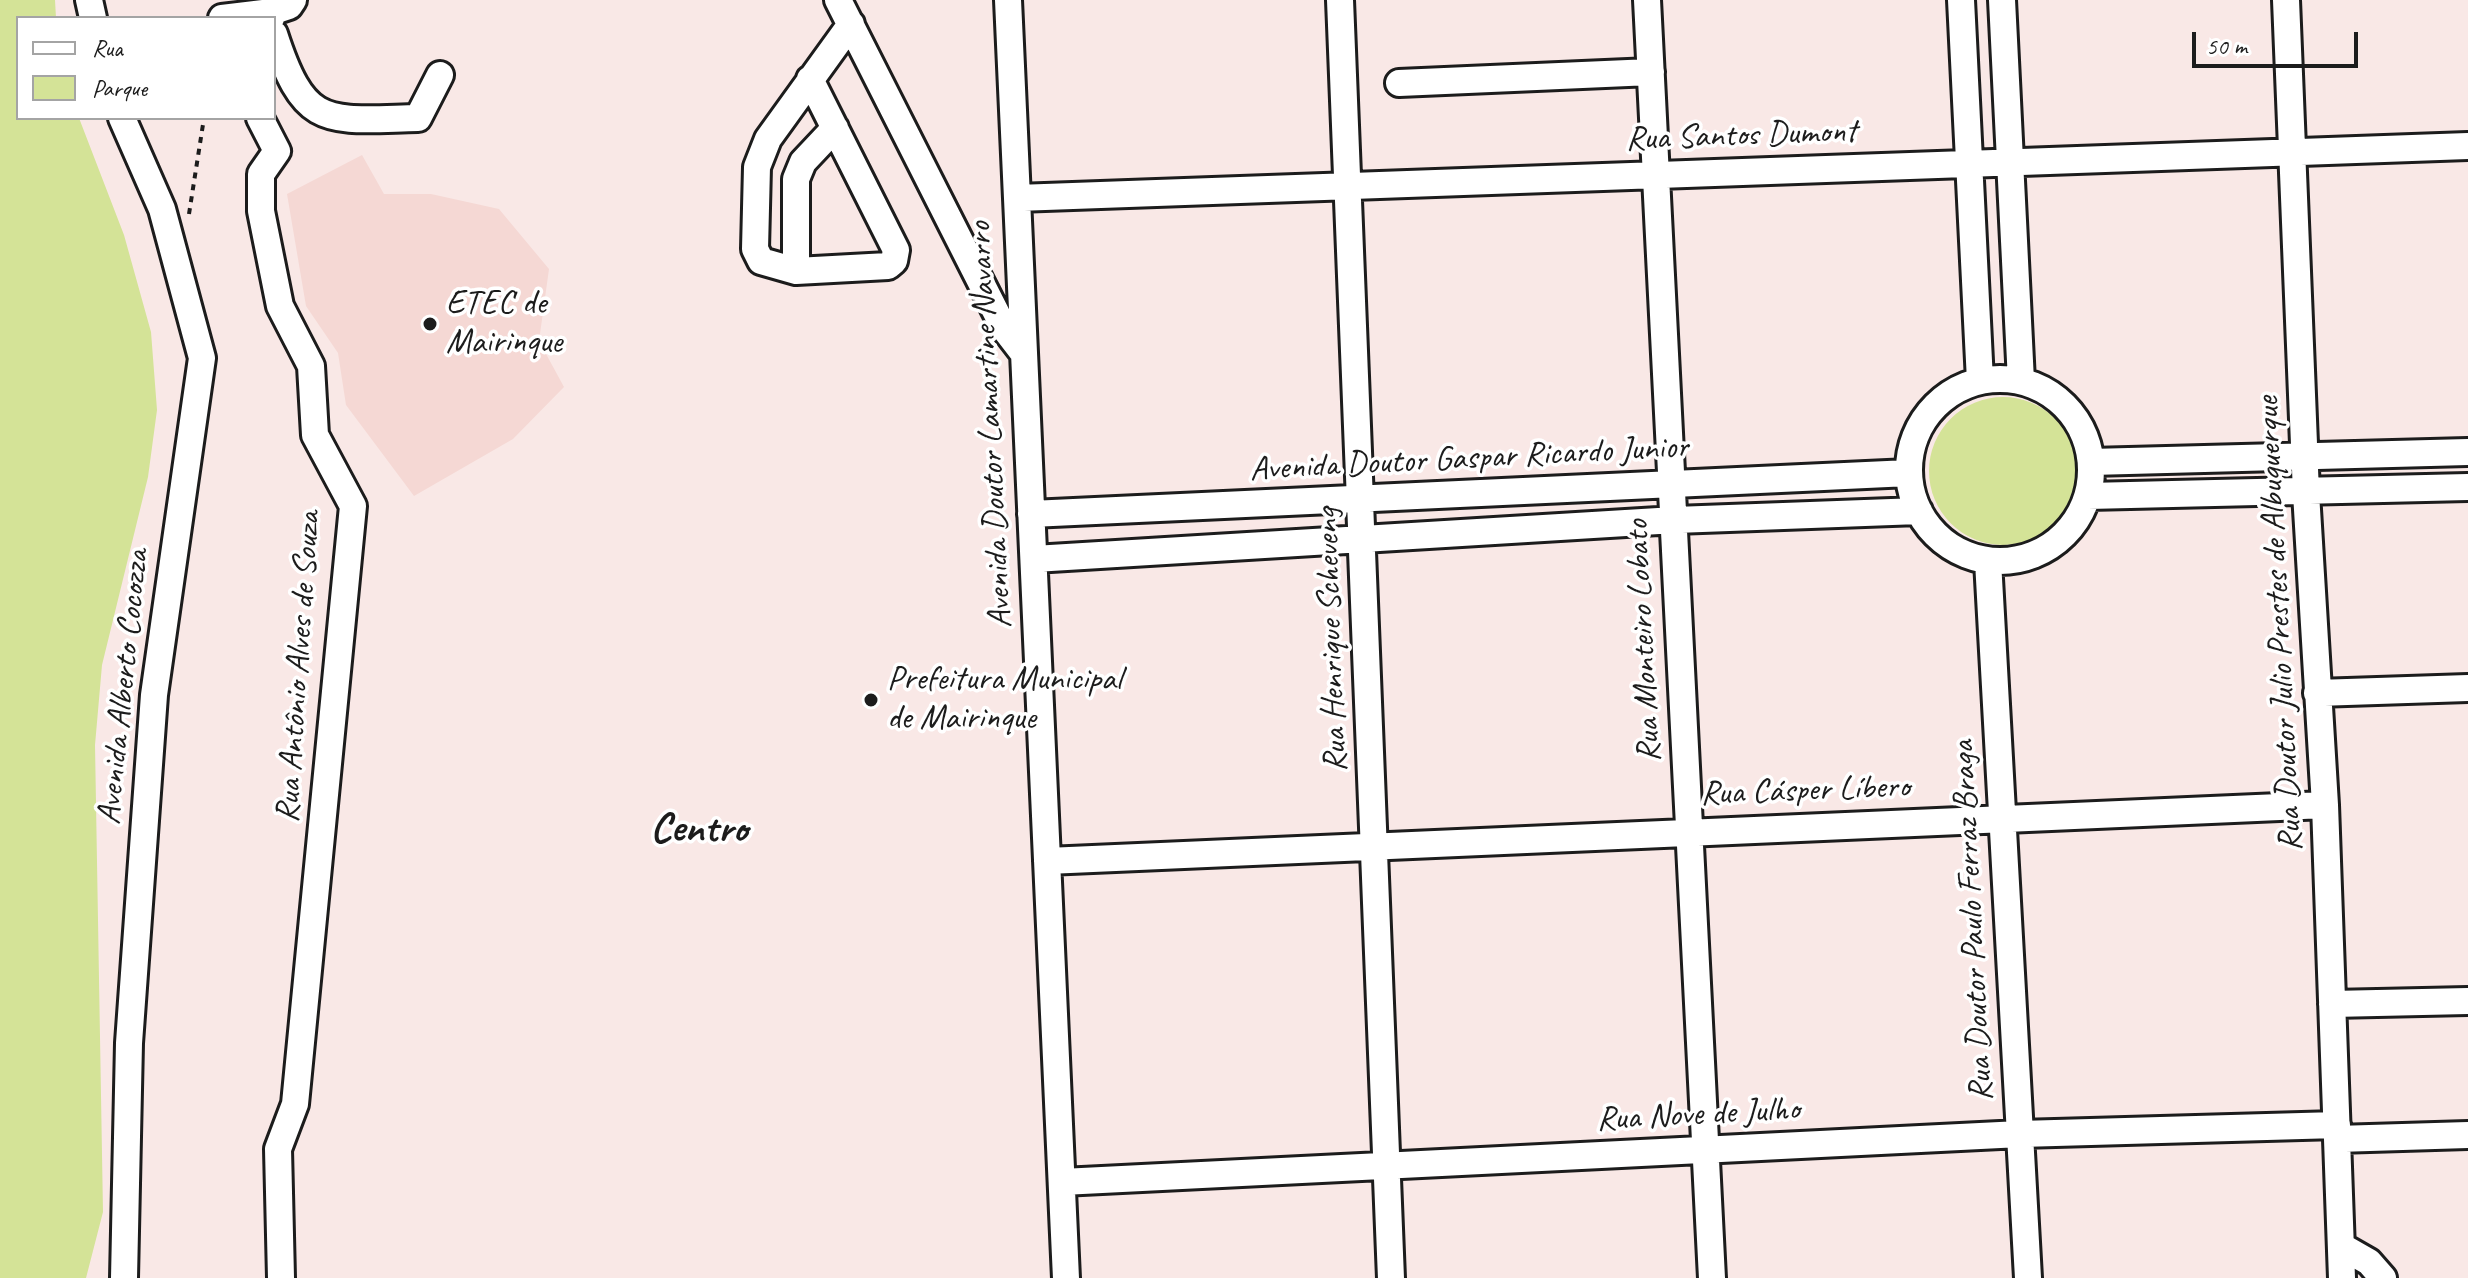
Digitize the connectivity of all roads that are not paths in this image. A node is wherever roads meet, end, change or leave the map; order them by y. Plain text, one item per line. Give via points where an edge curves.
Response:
1 (838, 0) edge
2 (993, 0) edge
3 (1008, 0) edge
4 (1340, 0) edge
5 (1647, 0) edge
6 (1961, 0) edge
7 (2002, 0) edge
8 (2286, 0) edge
9 (277, 16) edge
10 (851, 24) junction
11 (1011, 52) junction
12 (1651, 72) junction
13 (440, 75) dead end
14 (810, 79) junction
15 (1399, 83) dead end
16 (123, 120) edge
17 (261, 120) edge
18 (835, 128) junction
19 (2468, 146) edge
20 (2295, 152) junction
21 (2010, 163) junction
22 (1970, 164) junction
23 (757, 167) junction
24 (1656, 175) junction
25 (796, 179) junction
26 (1348, 186) junction
27 (1017, 198) junction
28 (796, 271) junction
29 (1024, 354) junction
30 (1980, 381) junction
31 (2021, 381) junction
32 (2468, 452) edge
33 (2307, 457) junction
34 (2091, 462) junction
35 (1909, 473) junction
36 (1672, 486) junction
37 (2468, 487) edge
38 (2306, 493) junction
39 (2088, 496) junction
40 (1363, 500) junction
41 (1919, 511) junction
42 (1031, 514) junction
43 (1675, 520) junction
44 (1364, 539) junction
45 (1034, 559) junction
46 (1988, 561) junction
47 (2468, 688) edge
48 (2317, 693) junction
49 (2325, 805) junction
50 (2005, 820) junction
51 (1690, 832) junction
52 (1375, 844) junction
53 (1047, 861) junction
54 (2468, 1001) edge
55 (2332, 1004) junction
56 (2337, 1132) junction
57 (2020, 1134) junction
58 (2468, 1135) edge
59 (1706, 1150) junction
60 (1387, 1166) junction
61 (1062, 1182) junction
62 (2341, 1246) junction
63 (124, 1278) edge
64 (281, 1278) edge
65 (1066, 1278) edge
66 (1391, 1278) edge
67 (1712, 1278) edge
68 (2028, 1278) edge
69 (2342, 1278) edge
70 (2383, 1278) edge

1 - 10 street
2 - 11 street
3 - 11 street, Avenida Doutor Lamartine Navarro
4 - 26 street, Rua Henrique Scheveng
5 - 12 street, Rua Monteiro Lobato
6 - 22 street
7 - 21 street
8 - 20 street, Rua Doutor Julio Prestes de Albuquerque
9 - 13 street via 295,89 318,113 355,120 418,118
10 - 14 street
10 - 29 street via 1004,328
11 - 27 street, Avenida Doutor Lamartine Navarro
12 - 15 street
12 - 24 street, Rua Monteiro Lobato
14 - 18 street
14 - 23 street via 768,139
16 - 63 street, Avenida Alberto Cocozza via 162,209 202,358 154,695 129,1043
17 - 64 street, Rua Antônio Alves de Souza via 277,151 261,174 261,211 280,306 311,366 315,435 353,506 295,1104 278,1149
18 - 25 street via 803,162
18 - 28 street via 896,250 894,261 888,266
19 - 20 street, Rua Santos Dumont
20 - 21 street, Rua Santos Dumont
20 - 33 street, Rua Doutor Julio Prestes de Albuquerque
21 - 22 street, Rua Santos Dumont
21 - 31 street
22 - 24 street, Rua Santos Dumont
22 - 30 street
23 - 25 street
23 - 28 street via 755,249 761,261
24 - 26 street, Rua Santos Dumont
24 - 36 street, Rua Monteiro Lobato
25 - 28 street
26 - 27 street, Rua Santos Dumont
26 - 40 street, Rua Henrique Scheveng
27 - 29 street, Avenida Doutor Lamartine Navarro
29 - 42 street, Avenida Doutor Lamartine Navarro
30 - 31 street
30 - 35 street via 1952,393 1928,414 1913,442
31 - 34 street via 2069,410
32 - 33 street
33 - 34 street
33 - 38 street, Rua Doutor Julio Prestes de Albuquerque
34 - 39 street
35 - 36 street, Avenida Doutor Gaspar Ricardo Junior
35 - 41 street
36 - 40 street, Avenida Doutor Gaspar Ricardo Junior
36 - 43 street, Rua Monteiro Lobato
37 - 38 street
38 - 39 street
38 - 48 street, Rua Doutor Julio Prestes de Albuquerque
39 - 46 street via 2060,540 2038,554
40 - 42 street, Avenida Doutor Gaspar Ricardo Junior
40 - 44 street, Rua Henrique Scheveng
41 - 43 street
41 - 46 street via 1936,535 1960,552
42 - 45 street, Avenida Doutor Lamartine Navarro
43 - 44 street
43 - 51 street, Rua Monteiro Lobato
44 - 45 street
44 - 52 street, Rua Henrique Scheveng
45 - 53 street, Avenida Doutor Lamartine Navarro
46 - 50 street, Rua Doutor Paulo Ferraz Braga
47 - 48 street
48 - 49 street, Rua Doutor Julio Prestes de Albuquerque
49 - 50 street, Rua Cásper Líbero
49 - 55 street, Rua Doutor Julio Prestes de Albuquerque
50 - 51 street, Rua Cásper Líbero
50 - 57 street, Rua Doutor Paulo Ferraz Braga
51 - 52 street, Rua Cásper Líbero
51 - 59 street, Rua Monteiro Lobato
52 - 53 street, Rua Cásper Líbero
52 - 60 street, Rua Henrique Scheveng
53 - 61 street, Avenida Doutor Lamartine Navarro
54 - 55 street
55 - 56 street, Rua Doutor Julio Prestes de Albuquerque
56 - 57 street, Rua Nove de Julho
56 - 58 street, Rua Nove de Julho
56 - 62 street, Rua Doutor Julio Prestes de Albuquerque
57 - 59 street, Rua Nove de Julho
57 - 68 street, Rua Doutor Paulo Ferraz Braga
59 - 60 street, Rua Nove de Julho
59 - 67 street, Rua Monteiro Lobato
60 - 61 street, Rua Nove de Julho
60 - 66 street, Rua Henrique Scheveng
61 - 65 street, Avenida Doutor Lamartine Navarro
62 - 69 street, Rua Doutor Julio Prestes de Albuquerque
62 - 70 street via 2369,1262

